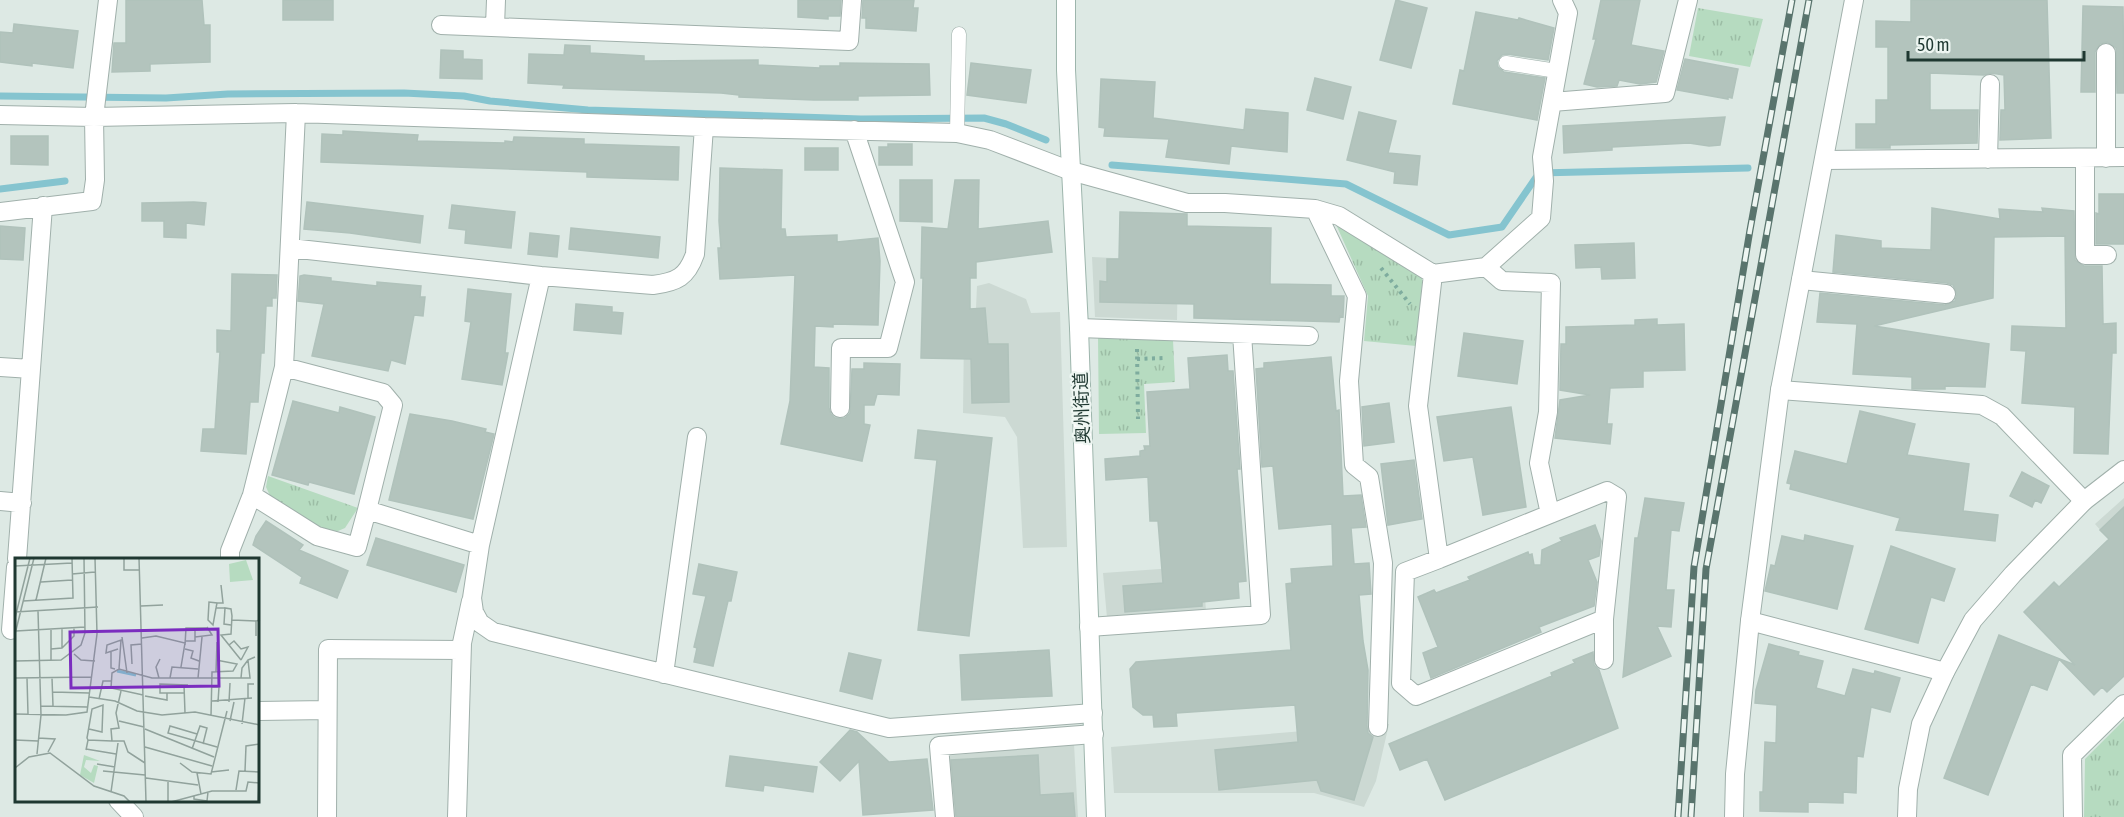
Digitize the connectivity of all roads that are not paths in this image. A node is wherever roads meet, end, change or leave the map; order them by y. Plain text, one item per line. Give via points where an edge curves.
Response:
1 (108, 0) edge
2 (496, 0) edge
3 (852, 0) edge
4 (1066, 0) edge
5 (1562, 0) edge
6 (1688, 0) edge
7 (1854, 0) edge
8 (441, 25) dead end
9 (495, 26) junction
10 (959, 34) dead end
11 (2106, 53) dead end
12 (1506, 63) dead end
13 (1557, 70) junction
14 (1990, 84) dead end
15 (1552, 102) junction
16 (95, 111) junction
17 (296, 113) junction
18 (0, 115) edge
19 (704, 127) junction
20 (854, 130) junction
21 (957, 133) junction
22 (2115, 157) edge
23 (2085, 158) junction
24 (1988, 159) junction
25 (1824, 160) junction
26 (1071, 171) junction
27 (43, 206) junction
28 (1315, 209) junction
29 (0, 212) edge
30 (290, 248) junction
31 (2107, 255) dead end
32 (1486, 267) junction
33 (1433, 274) junction
34 (541, 276) junction
35 (1801, 280) junction
36 (1946, 294) dead end
37 (1079, 328) junction
38 (1242, 334) junction
39 (1309, 336) dead end
40 (0, 367) edge
41 (284, 367) junction
42 (31, 369) junction
43 (1780, 390) junction
44 (840, 408) dead end
45 (697, 437) dead end
46 (2124, 470) edge
47 (252, 495) junction
48 (0, 501) edge
49 (2084, 501) junction
50 (22, 503) junction
51 (367, 510) junction
52 (1550, 514) junction
53 (480, 545) junction
54 (17, 558) edge
55 (230, 558) edge
56 (1438, 559) junction
57 (15, 580) edge
58 (472, 598) junction
59 (1604, 618) junction
60 (1750, 621) junction
61 (1089, 627) junction
62 (11, 630) dead end
63 (461, 650) junction
64 (1604, 660) dead end
65 (1945, 672) junction
66 (664, 674) junction
67 (2124, 704) edge
68 (327, 710) junction
69 (260, 711) edge
70 (1093, 713) junction
71 (1378, 727) dead end
72 (1094, 734) junction
73 (119, 802) edge
74 (134, 817) edge
75 (327, 817) edge
76 (457, 817) edge
77 (945, 817) edge
78 (1096, 817) edge
79 (1734, 817) edge
80 (1907, 817) edge
81 (2073, 817) edge

1 - 16 street
2 - 9 street
3 - 9 street via 849,41
4 - 26 street, 奥州街道
5 - 13 street via 1568,13
6 - 15 street via 1665,93
7 - 25 street
8 - 9 street
10 - 21 lane
11 - 22 street
12 - 13 lane
13 - 15 street
14 - 24 street
15 - 32 street via 1542,158 1541,218
16 - 17 street
16 - 18 street
16 - 27 street via 92,201
17 - 19 street
17 - 30 street
19 - 20 street
19 - 34 street via 695,254 691,267 682,276 670,283 653,285
20 - 21 street
20 - 44 street via 904,282 888,348 841,348
21 - 26 street via 990,140
22 - 23 street
23 - 24 street
23 - 31 street via 2085,255
24 - 25 street
25 - 35 street
26 - 28 street via 1187,203
26 - 37 street, 奥州街道
27 - 29 street
27 - 42 street
28 - 33 street via 1339,216
28 - 71 street via 1357,296 1349,381 1354,465 1369,477 1383,563
30 - 34 street
30 - 41 street
32 - 33 street
32 - 52 street via 1502,281 1551,284 1548,412 1539,463
33 - 56 street via 1418,406
34 - 53 street
35 - 36 street
35 - 43 street
37 - 38 street
37 - 61 street, 奥州街道
38 - 39 street
38 - 61 street via 1261,615
40 - 42 street
41 - 47 street
41 - 51 street via 383,393 393,405
42 - 50 street
43 - 49 street via 1982,405 2002,416
43 - 60 street
45 - 66 street
46 - 49 street
47 - 51 street via 317,536 357,548
47 - 55 street
48 - 50 street
49 - 65 street via 1973,620
50 - 54 street
51 - 53 street
52 - 56 street
52 - 59 street via 1607,491 1617,497
53 - 58 street
56 - 59 street via 1405,572 1401,683 1416,696
57 - 62 street
58 - 63 street
58 - 66 street via 480,623 493,632
59 - 64 street
60 - 65 street
60 - 79 street
61 - 70 street, 奥州街道
63 - 68 street via 328,649
63 - 76 street
65 - 80 street via 1921,724 1908,789
66 - 70 street via 889,728
67 - 81 street via 2072,755
68 - 69 street
68 - 75 street
70 - 72 street, 奥州街道
72 - 77 street via 939,746
72 - 78 street, 奥州街道
73 - 74 street

